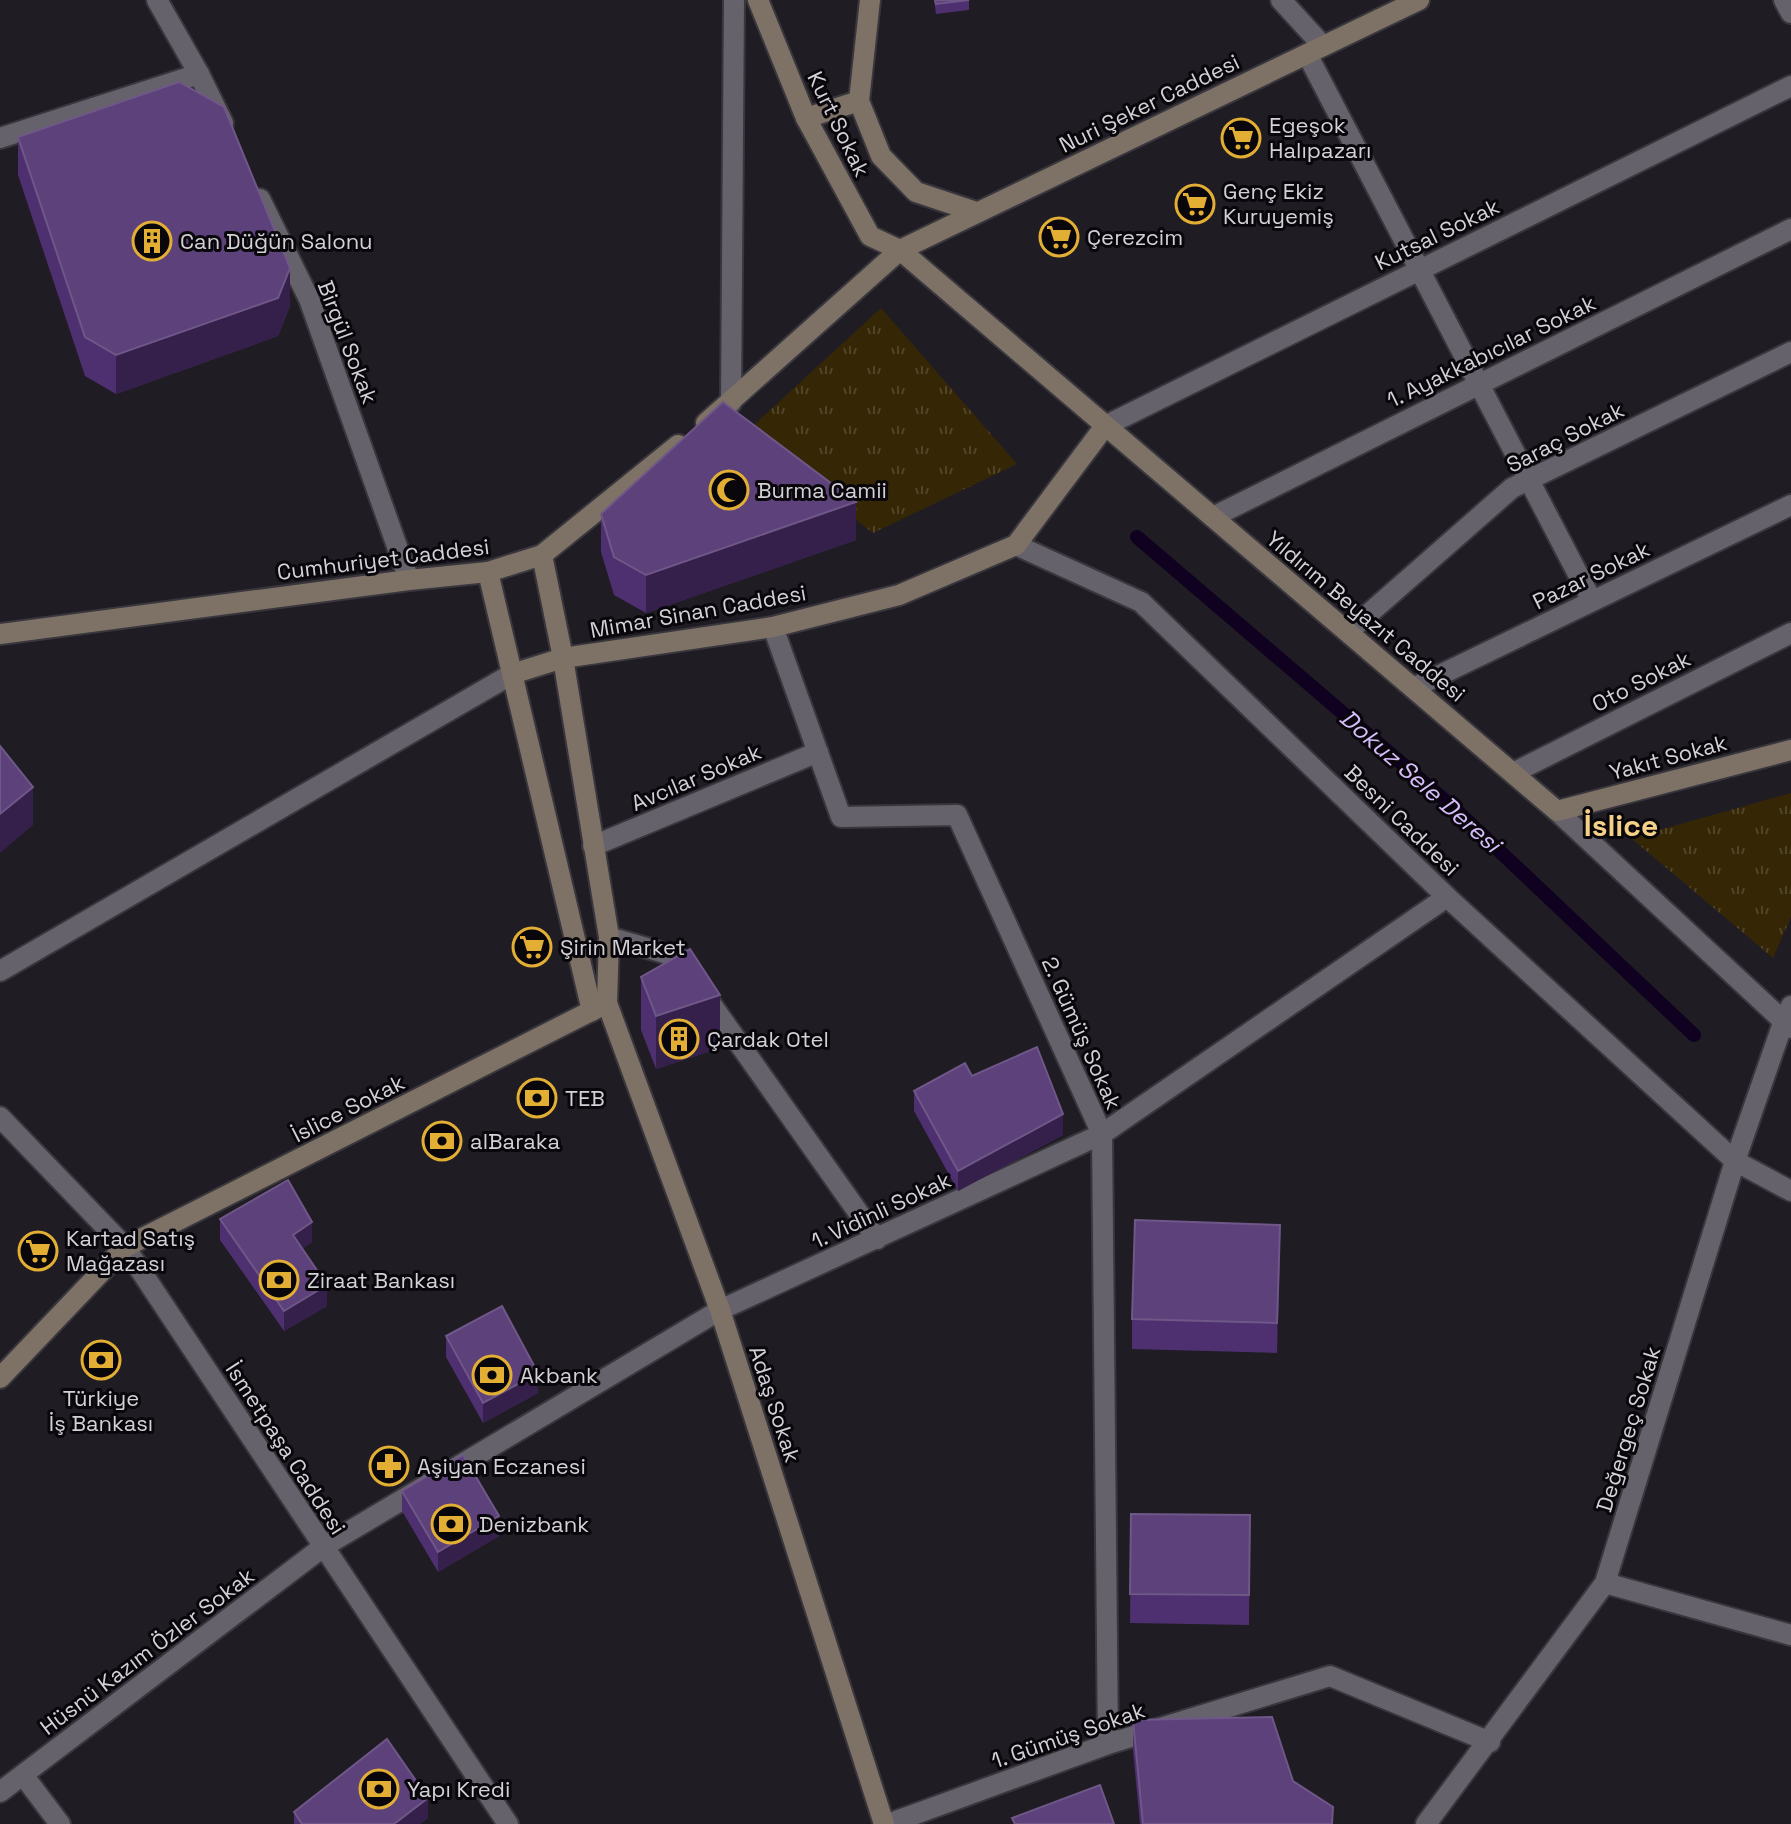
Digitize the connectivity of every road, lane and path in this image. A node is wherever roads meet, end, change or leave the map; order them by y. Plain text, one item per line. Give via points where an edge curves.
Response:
1 (157, 0) edge
2 (734, 0) edge
3 (758, 0) edge
4 (870, 0) edge
5 (1281, 0) edge
6 (1419, 0) edge
7 (1784, 0) edge
8 (1791, 13) edge
9 (1315, 50) junction
10 (199, 74) junction
11 (1791, 86) edge
12 (859, 101) junction
13 (806, 118) junction
14 (0, 138) edge
15 (234, 145) edge
16 (254, 187) edge
17 (976, 212) junction
18 (1791, 229) edge
19 (900, 250) junction
20 (1419, 269) junction
21 (1791, 352) edge
22 (1479, 384) junction
23 (731, 403) junction
24 (1105, 426) junction
25 (1529, 480) junction
26 (1791, 505) edge
27 (1213, 517) junction
28 (1016, 545) junction
29 (542, 555) junction
30 (488, 572) junction
31 (409, 580) junction
32 (1592, 601) junction
33 (773, 627) junction
34 (1348, 632) junction
35 (1791, 633) edge
36 (0, 634) edge
37 (563, 658) junction
38 (512, 674) junction
39 (1413, 688) junction
40 (1791, 750) edge
41 (818, 752) junction
42 (1513, 773) junction
43 (1557, 811) junction
44 (593, 846) junction
45 (1447, 897) junction
46 (609, 937) junction
47 (0, 971) edge
48 (599, 1007) junction
49 (1788, 1019) edge
50 (0, 1117) edge
51 (1102, 1134) junction
52 (1735, 1161) junction
53 (1791, 1191) edge
54 (877, 1239) junction
55 (125, 1247) junction
56 (720, 1310) junction
57 (0, 1378) edge
58 (323, 1547) junction
59 (1605, 1583) junction
60 (1791, 1635) edge
61 (1490, 1742) junction
62 (1108, 1744) junction
63 (23, 1775) junction
64 (0, 1792) edge
65 (504, 1817) edge
66 (60, 1824) edge
67 (483, 1824) edge
68 (886, 1824) edge
69 (1426, 1824) edge

1 - 10 street
2 - 23 street
3 - 13 main road, Kurt Sokak
4 - 12 main road
5 - 9 street
6 - 9 main road, Nuri Şeker Caddesi
7 - 8 street
9 - 17 main road, Nuri Şeker Caddesi
9 - 20 street
10 - 14 street
10 - 15 street
11 - 20 street, Kutsal Sokak
12 - 13 main road
12 - 17 main road via 881,156 916,192
13 - 19 main road, Kurt Sokak via 870,236
16 - 31 street, Birgül Sokak via 309,299
17 - 19 main road, Nuri Şeker Caddesi
18 - 22 street, 1. Ayakkabıcılar Sokak
19 - 23 main road, Cumhuriyet Caddesi
19 - 24 main road, Yıldırım Beyazıt Caddesi
20 - 22 street
20 - 24 street, Kutsal Sokak
21 - 25 street, Saraç Sokak
22 - 25 street
22 - 27 street, 1. Ayakkabıcılar Sokak
23 - 29 main road, Cumhuriyet Caddesi
24 - 27 main road, Yıldırım Beyazıt Caddesi
24 - 28 main road
25 - 32 street
25 - 34 street, Saraç Sokak via 1512,488
26 - 32 street, Pazar Sokak
27 - 34 main road, Yıldırım Beyazıt Caddesi
28 - 33 main road, Mimar Sinan Caddesi via 899,595
28 - 45 street, Besni Caddesi via 1141,602
29 - 30 main road, Cumhuriyet Caddesi
29 - 37 main road
30 - 31 main road, Cumhuriyet Caddesi
30 - 38 main road
31 - 36 main road, Cumhuriyet Caddesi
32 - 39 street, Pazar Sokak
33 - 37 main road, Mimar Sinan Caddesi
33 - 41 street, 2. Gümüş Sokak
34 - 39 main road, Yıldırım Beyazıt Caddesi
35 - 42 street, Oto Sokak
37 - 38 main road, Mimar Sinan Caddesi
37 - 44 main road
38 - 47 street
38 - 48 main road
39 - 42 main road, Yıldırım Beyazıt Caddesi
40 - 43 main road, Yakıt Sokak
41 - 44 street, Avcılar Sokak
41 - 51 street, 2. Gümüş Sokak via 841,817 957,815
42 - 43 main road, Yıldırım Beyazıt Caddesi
43 - 49 street, Yıldırım Beyazıt Caddesi
44 - 46 main road
45 - 51 street, 1. Vidinli Sokak
45 - 52 street, Besni Caddesi
46 - 48 main road
46 - 54 street via 678,957
48 - 55 main road, İslice Sokak
48 - 56 main road, Adaş Sokak
49 - 52 street, Değergeç Sokak
50 - 55 street, İsmetpaşa Caddesi
51 - 54 street, 1. Vidinli Sokak
51 - 62 street, 2. Gümüş Sokak
52 - 53 street, Besni Caddesi
52 - 59 street, Değergeç Sokak
54 - 56 street, 1. Vidinli Sokak
55 - 57 main road, İslice Sokak
55 - 58 street, İsmetpaşa Caddesi
56 - 58 street, 1. Vidinli Sokak
56 - 68 main road, Adaş Sokak
58 - 63 street, Hüsnü Kazım Özler Sokak
58 - 65 street, İsmetpaşa Caddesi
59 - 60 street
59 - 61 street, Değergeç Sokak
61 - 62 street, 1. Gümüş Sokak via 1330,1676
61 - 69 street, Değergeç Sokak
62 - 68 street, 1. Gümüş Sokak
63 - 64 street, Hüsnü Kazım Özler Sokak
63 - 66 street
65 - 67 street

